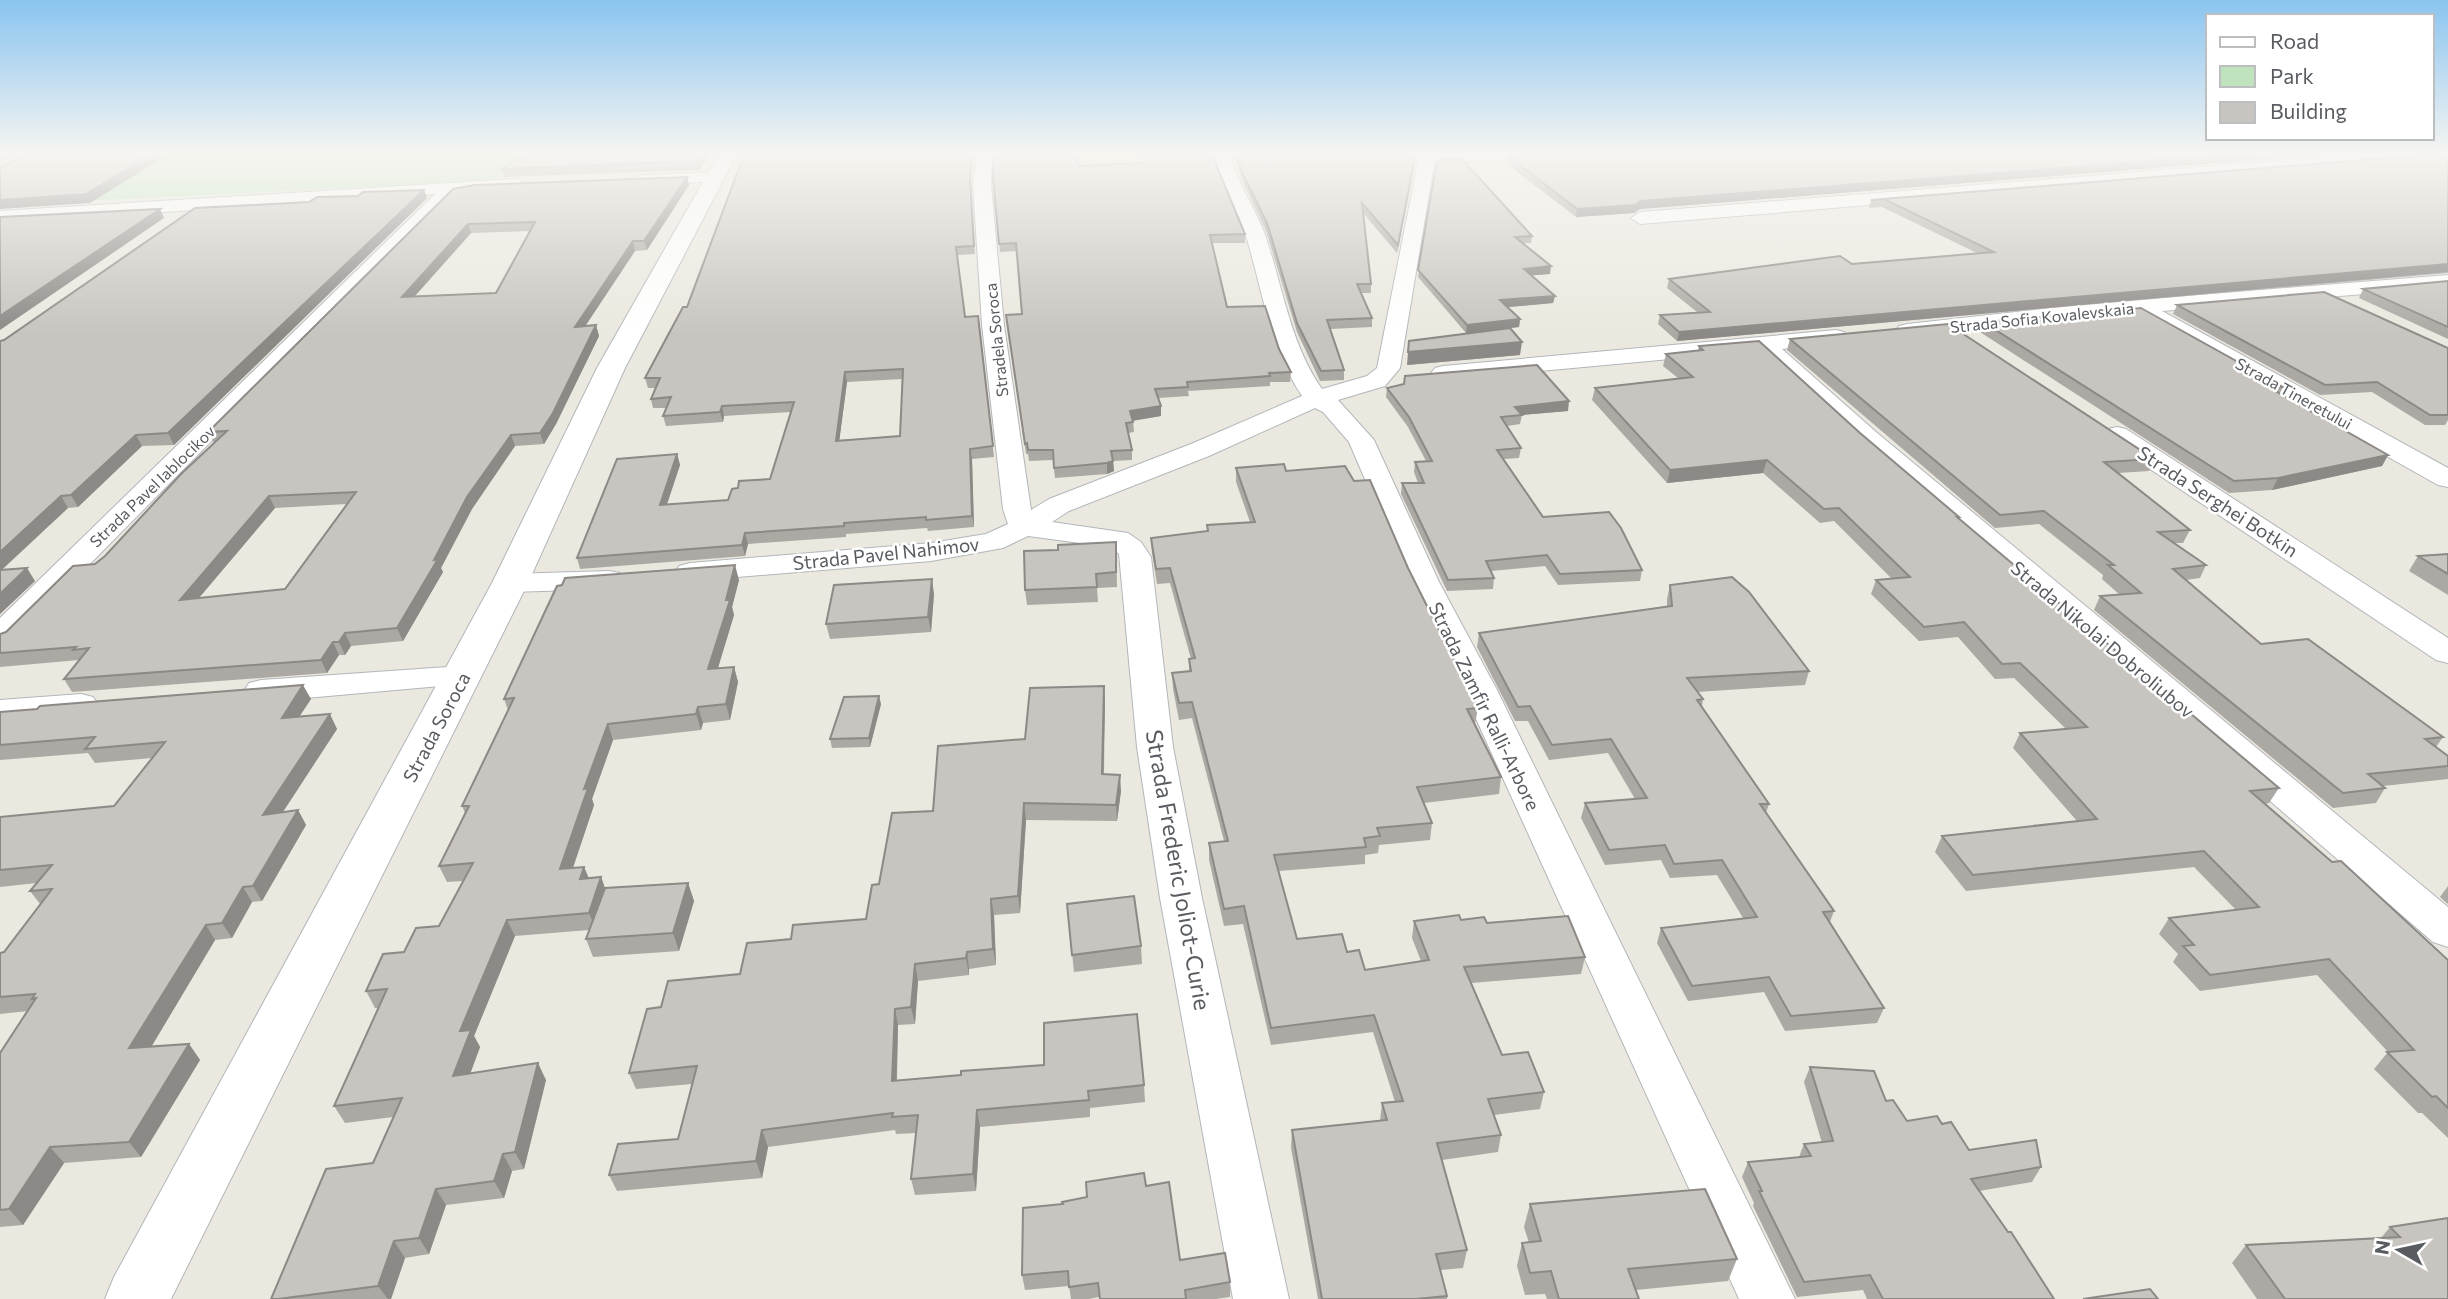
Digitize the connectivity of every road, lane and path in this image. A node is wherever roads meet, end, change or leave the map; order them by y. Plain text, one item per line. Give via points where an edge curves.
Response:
1 (86, 213) edge
2 (189, 213) edge
3 (427, 213) edge
4 (696, 213) edge
5 (984, 213) edge
6 (1245, 213) edge
7 (1416, 213) edge
8 (1705, 213) edge
9 (0, 217) edge
10 (1640, 218) edge
11 (171, 225) edge
12 (2448, 281) edge
13 (2324, 292) junction
14 (2139, 307) junction
15 (2361, 309) edge
16 (1952, 327) junction
17 (1882, 333) edge
18 (1857, 335) edge
19 (1762, 343) junction
20 (1987, 349) edge
21 (1404, 376) junction
22 (1317, 399) junction
23 (2091, 418) edge
24 (2448, 479) edge
25 (1024, 527) junction
26 (510, 583) junction
27 (0, 636) edge
28 (2448, 653) edge
29 (463, 676) junction
30 (225, 694) edge
31 (108, 703) edge
32 (0, 711) edge
33 (2448, 931) edge
34 (137, 1299) edge
35 (1261, 1299) edge
36 (1767, 1299) edge

1 - 9 street
2 - 11 street
3 - 27 street, Strada Pavel Iablocikov
4 - 26 street, Strada Soroca via 611,368
5 - 25 street, Stradela Sorocа via 1011,476
6 - 22 street, Strada Zamfir Ralli-Arbore via 1286,345
7 - 21 street via 1391,350 1390,369
8 - 10 street
12 - 13 street, Strada Sofia Kovalevskaia
13 - 14 street, Strada Sofia Kovalevskaia
13 - 15 street
14 - 16 street, Strada Sofia Kovalevskaia
14 - 24 street, Strada Tineretului
16 - 17 street, Strada Sofia Kovalevskaia
16 - 20 street
18 - 19 street
19 - 21 street
19 - 33 street, Strada Nikolai Dobroliubov via 1867,438
21 - 22 street
22 - 25 street, Strada Pavel Nahimov via 1059,505
22 - 36 street, Strada Zamfir Ralli-Arbore via 1332,407 1361,440 1424,582 1480,690
23 - 28 street, Strada Serghei Botkin
25 - 26 street, Strada Pavel Nahimov via 993,542 959,549 651,576
25 - 35 street, Strada Frederic Joliot-Curie via 1118,539 1136,557 1155,747
26 - 29 street, Strada Soroca
29 - 30 street
29 - 34 street, Strada Soroca
31 - 32 street

